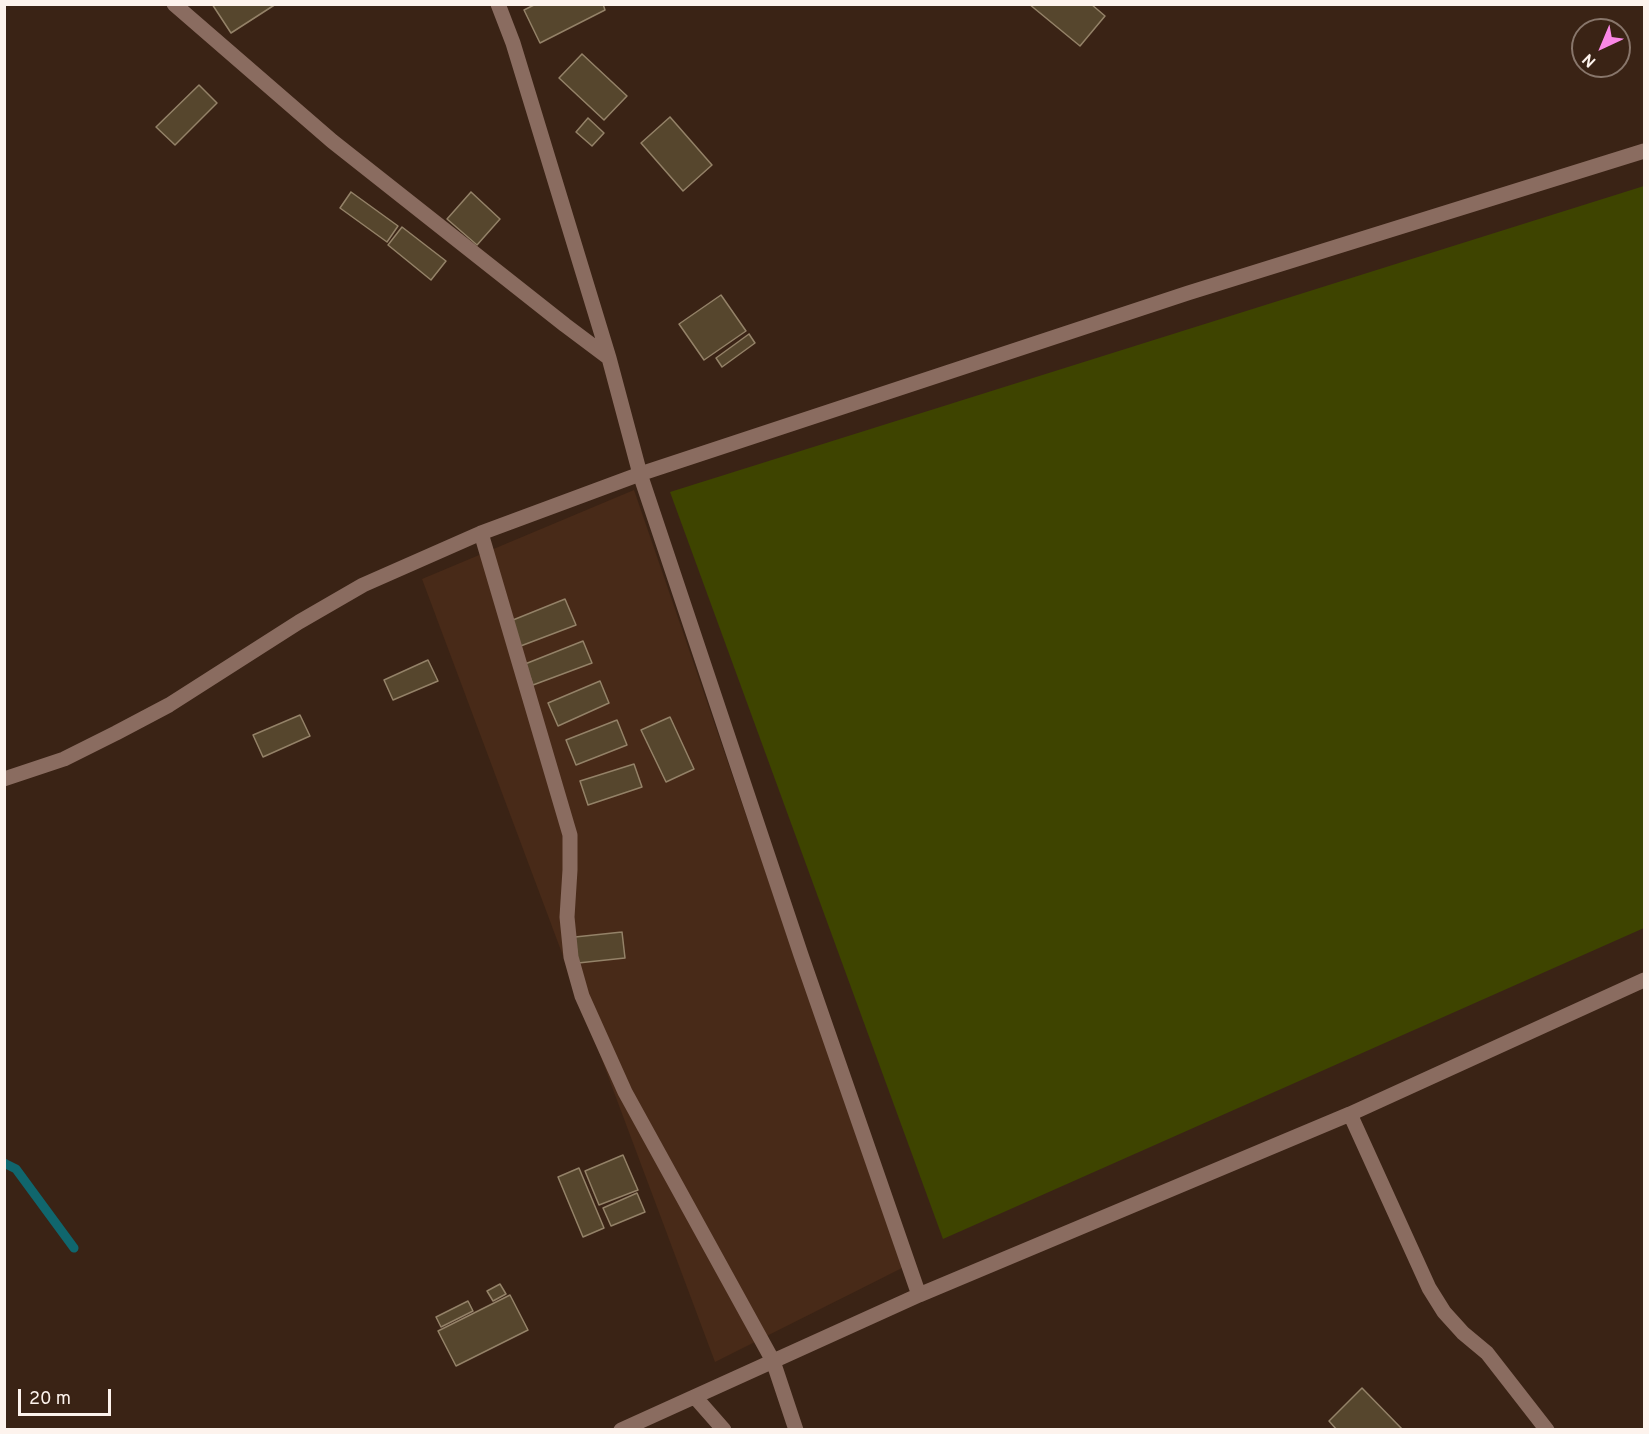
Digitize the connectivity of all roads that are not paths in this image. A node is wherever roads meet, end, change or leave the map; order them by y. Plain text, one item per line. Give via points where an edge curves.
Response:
1 (174, 4) edge
2 (498, 4) edge
3 (1644, 151) edge
4 (609, 358) junction
5 (640, 474) junction
6 (481, 533) junction
7 (4, 779) edge
8 (1644, 980) edge
9 (1350, 1114) junction
10 (919, 1295) junction
11 (773, 1361) junction
12 (695, 1397) junction
13 (621, 1430) edge
14 (724, 1430) edge
15 (796, 1430) edge
16 (1547, 1430) edge

1 - 4 street via 332,141
2 - 4 street
3 - 5 street via 1188,293
4 - 5 street
5 - 6 street
5 - 10 street
6 - 7 street via 363,585 169,705 116,733 64,759
6 - 11 street via 570,835 567,917 571,957 582,996 625,1092
8 - 9 street
9 - 10 street
9 - 16 street via 1429,1288 1444,1312 1487,1353
10 - 11 street
11 - 12 street
11 - 15 street
12 - 13 street
12 - 14 street

